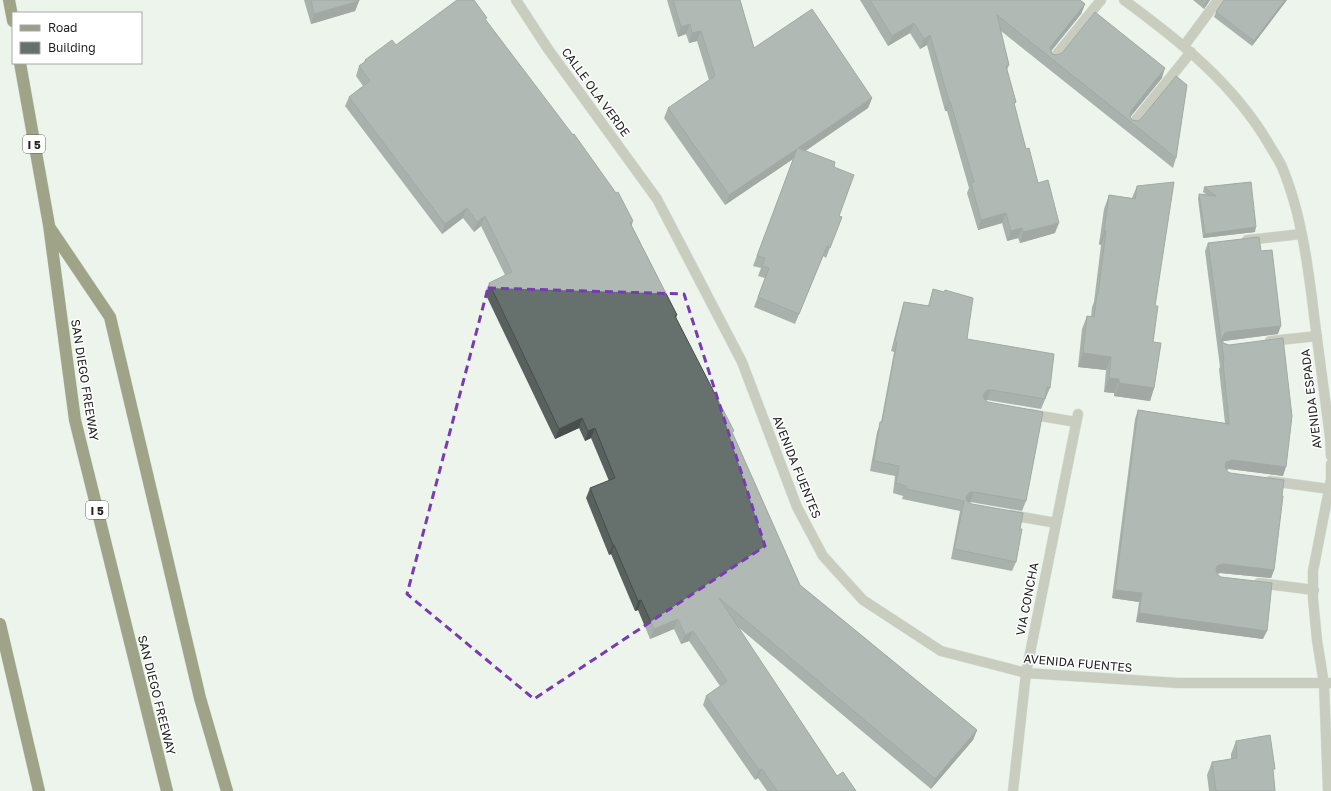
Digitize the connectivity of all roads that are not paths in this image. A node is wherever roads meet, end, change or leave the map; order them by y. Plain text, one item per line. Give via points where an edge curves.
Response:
1 (9, 0) edge
2 (516, 0) edge
3 (1101, 0) edge
4 (1124, 0) edge
5 (1218, 0) edge
6 (12, 16) edge
7 (1188, 49) junction
8 (1053, 59) edge
9 (20, 64) edge
10 (1132, 125) edge
11 (657, 199) joint
12 (48, 225) junction
13 (1302, 234) junction
14 (1234, 242) edge
15 (1317, 336) junction
16 (1263, 342) edge
17 (1016, 411) edge
18 (1331, 456) edge
19 (1331, 464) edge
20 (1259, 480) edge
21 (1328, 489) junction
22 (998, 513) edge
23 (1056, 523) junction
24 (1250, 582) edge
25 (1314, 590) junction
26 (0, 624) edge
27 (1026, 673) junction
28 (1328, 684) edge
29 (39, 791) edge
30 (167, 791) edge
31 (227, 791) edge
32 (1013, 791) edge
33 (1328, 791) edge

1 - 6 highway
2 - 11 street, CALLE OLA VERDE via 548,49
3 - 8 street
4 - 7 street, AVENIDA ESPADA
5 - 7 street
7 - 10 street
7 - 13 street, AVENIDA ESPADA via 1222,81 1261,130 1282,167
9 - 12 highway, SAN DIEGO FREEWAY / I 5
11 - 27 street, AVENIDA FUENTES via 742,362 797,507 823,556 863,600 941,651
12 - 30 highway, SAN DIEGO FREEWAY / I 5 via 75,420
12 - 31 highway via 110,317 200,698
13 - 14 street
13 - 15 street, AVENIDA ESPADA
15 - 16 street
15 - 18 street, AVENIDA ESPADA
17 - 23 street, VIA CONCHA via 1077,418
19 - 21 street, AVENIDA ESPADA
20 - 21 street
21 - 25 street, AVENIDA ESPADA via 1313,571
22 - 23 street
23 - 27 street, VIA CONCHA
24 - 25 street
25 - 28 street, AVENIDA ESPADA via 1316,640
26 - 29 highway
27 - 28 street, AVENIDA FUENTES via 1178,683
27 - 32 street, VIA CONCHA
28 - 33 street, AVENIDA ESPADA

